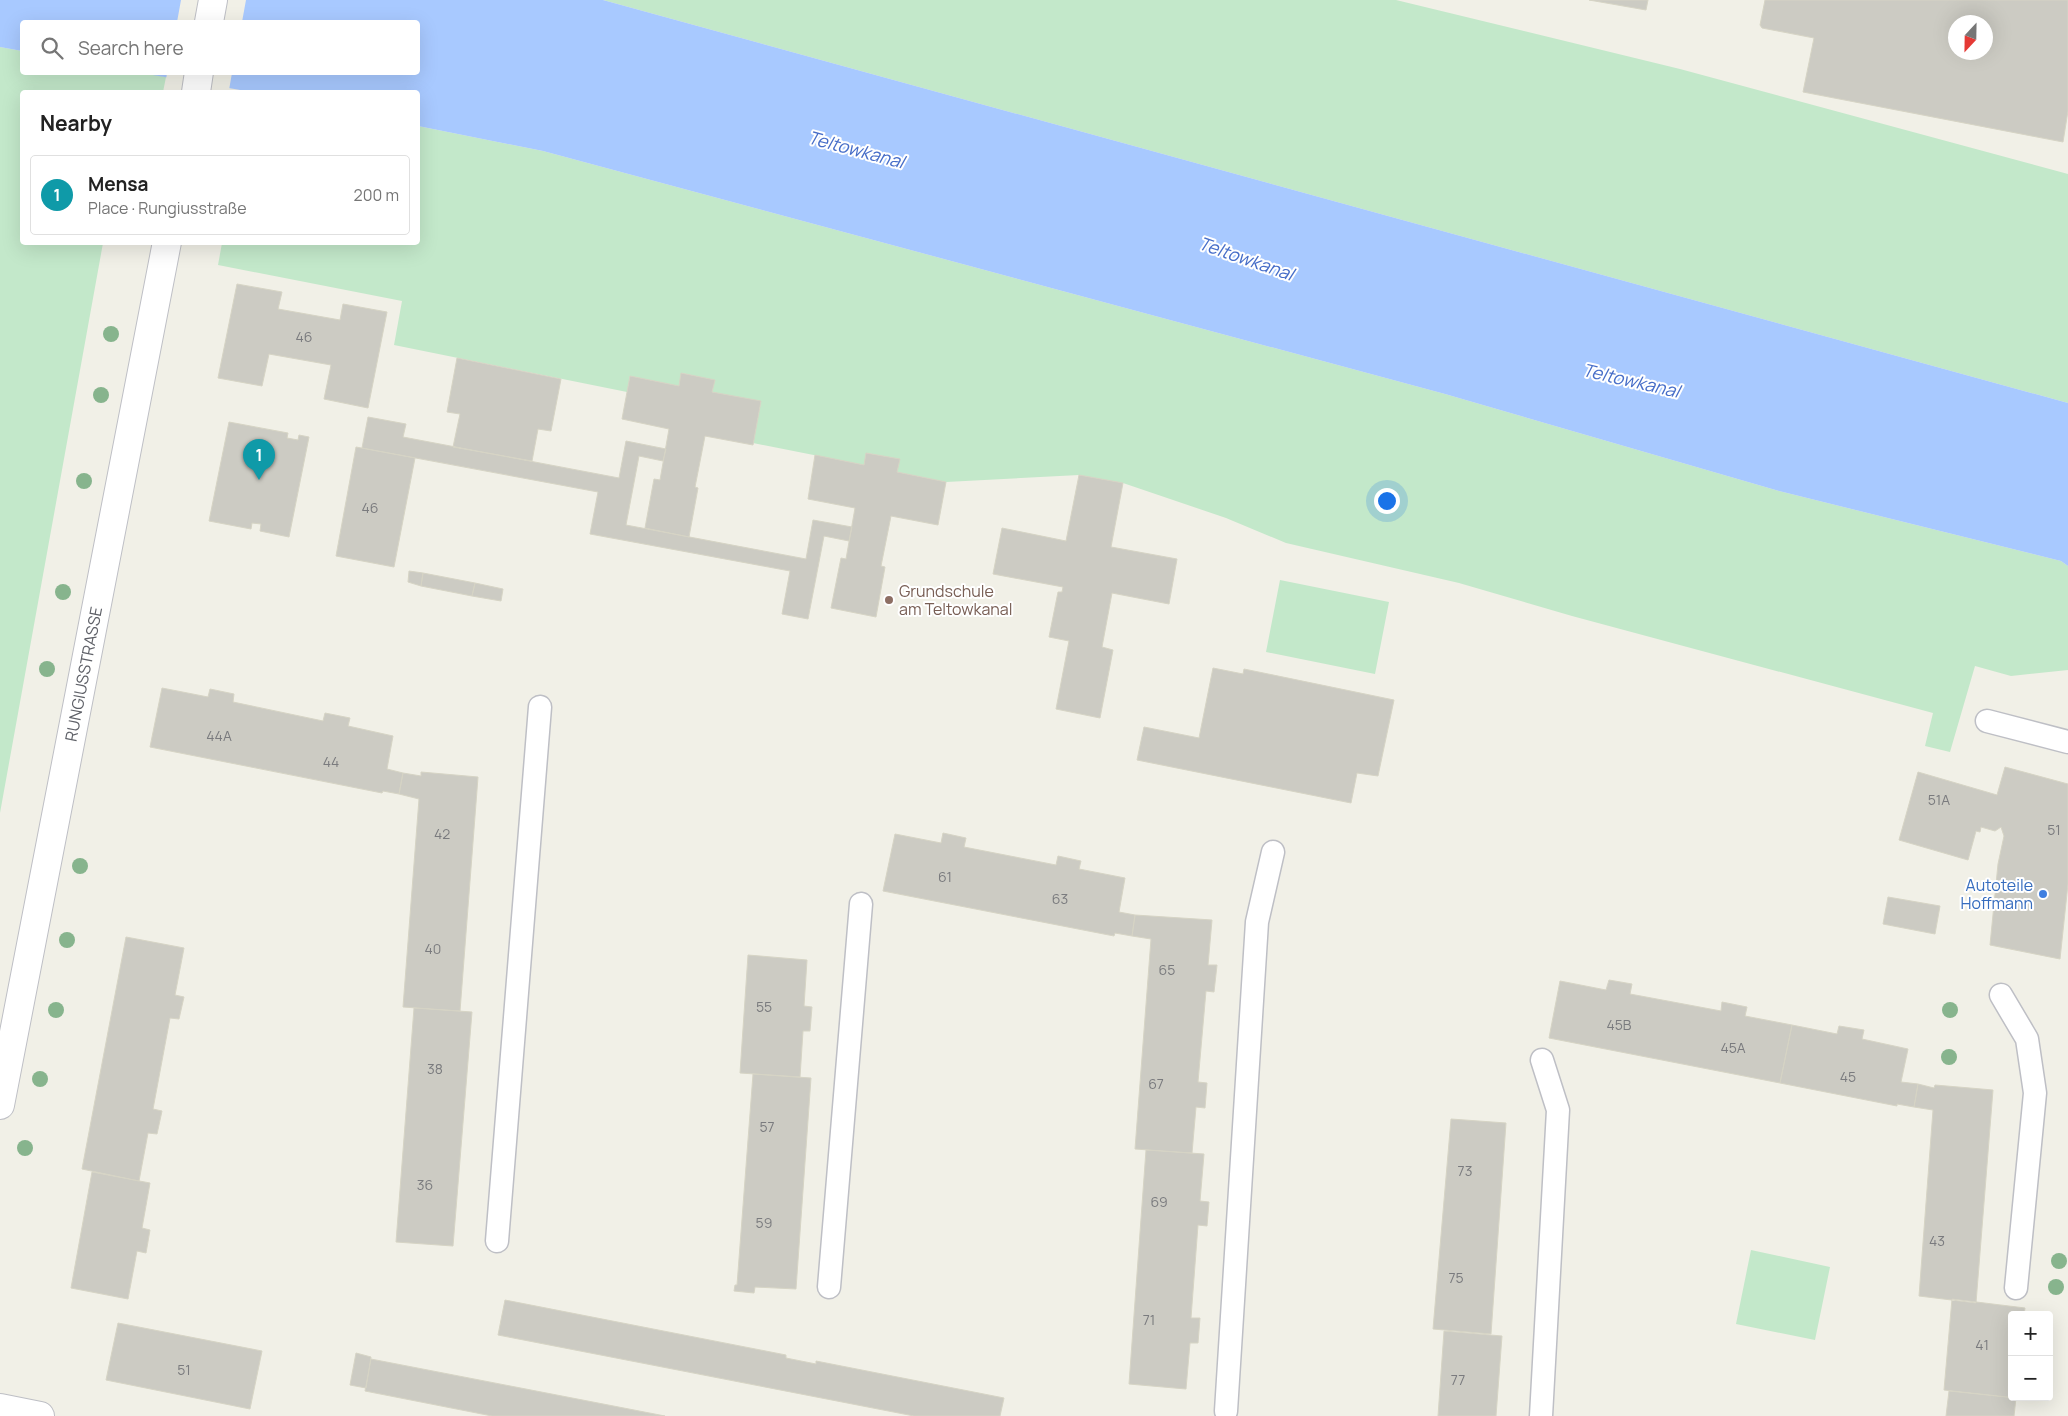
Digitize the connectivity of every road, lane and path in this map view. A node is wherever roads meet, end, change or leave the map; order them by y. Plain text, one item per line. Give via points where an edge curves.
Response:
1 (213, 0) edge
2 (209, 20) edge
3 (199, 75) edge
4 (196, 90) edge
5 (166, 245) edge
6 (540, 707) dead end
7 (1987, 721) dead end
8 (2068, 742) edge
9 (1273, 852) dead end
10 (861, 904) dead end
11 (2001, 995) dead end
12 (1542, 1060) dead end
13 (0, 1105) edge
14 (497, 1241) dead end
15 (829, 1287) dead end
16 (2016, 1288) dead end
17 (0, 1408) edge
18 (1226, 1411) dead end
19 (40, 1416) edge
20 (1541, 1416) edge

1 - 2 street
3 - 4 street
5 - 13 street, RUNGIUSSTRASSE
6 - 14 lane
7 - 8 lane
9 - 18 lane via 1257,922
10 - 15 lane
11 - 16 lane via 2027,1039 2035,1092
12 - 20 lane via 1558,1110
17 - 19 street

